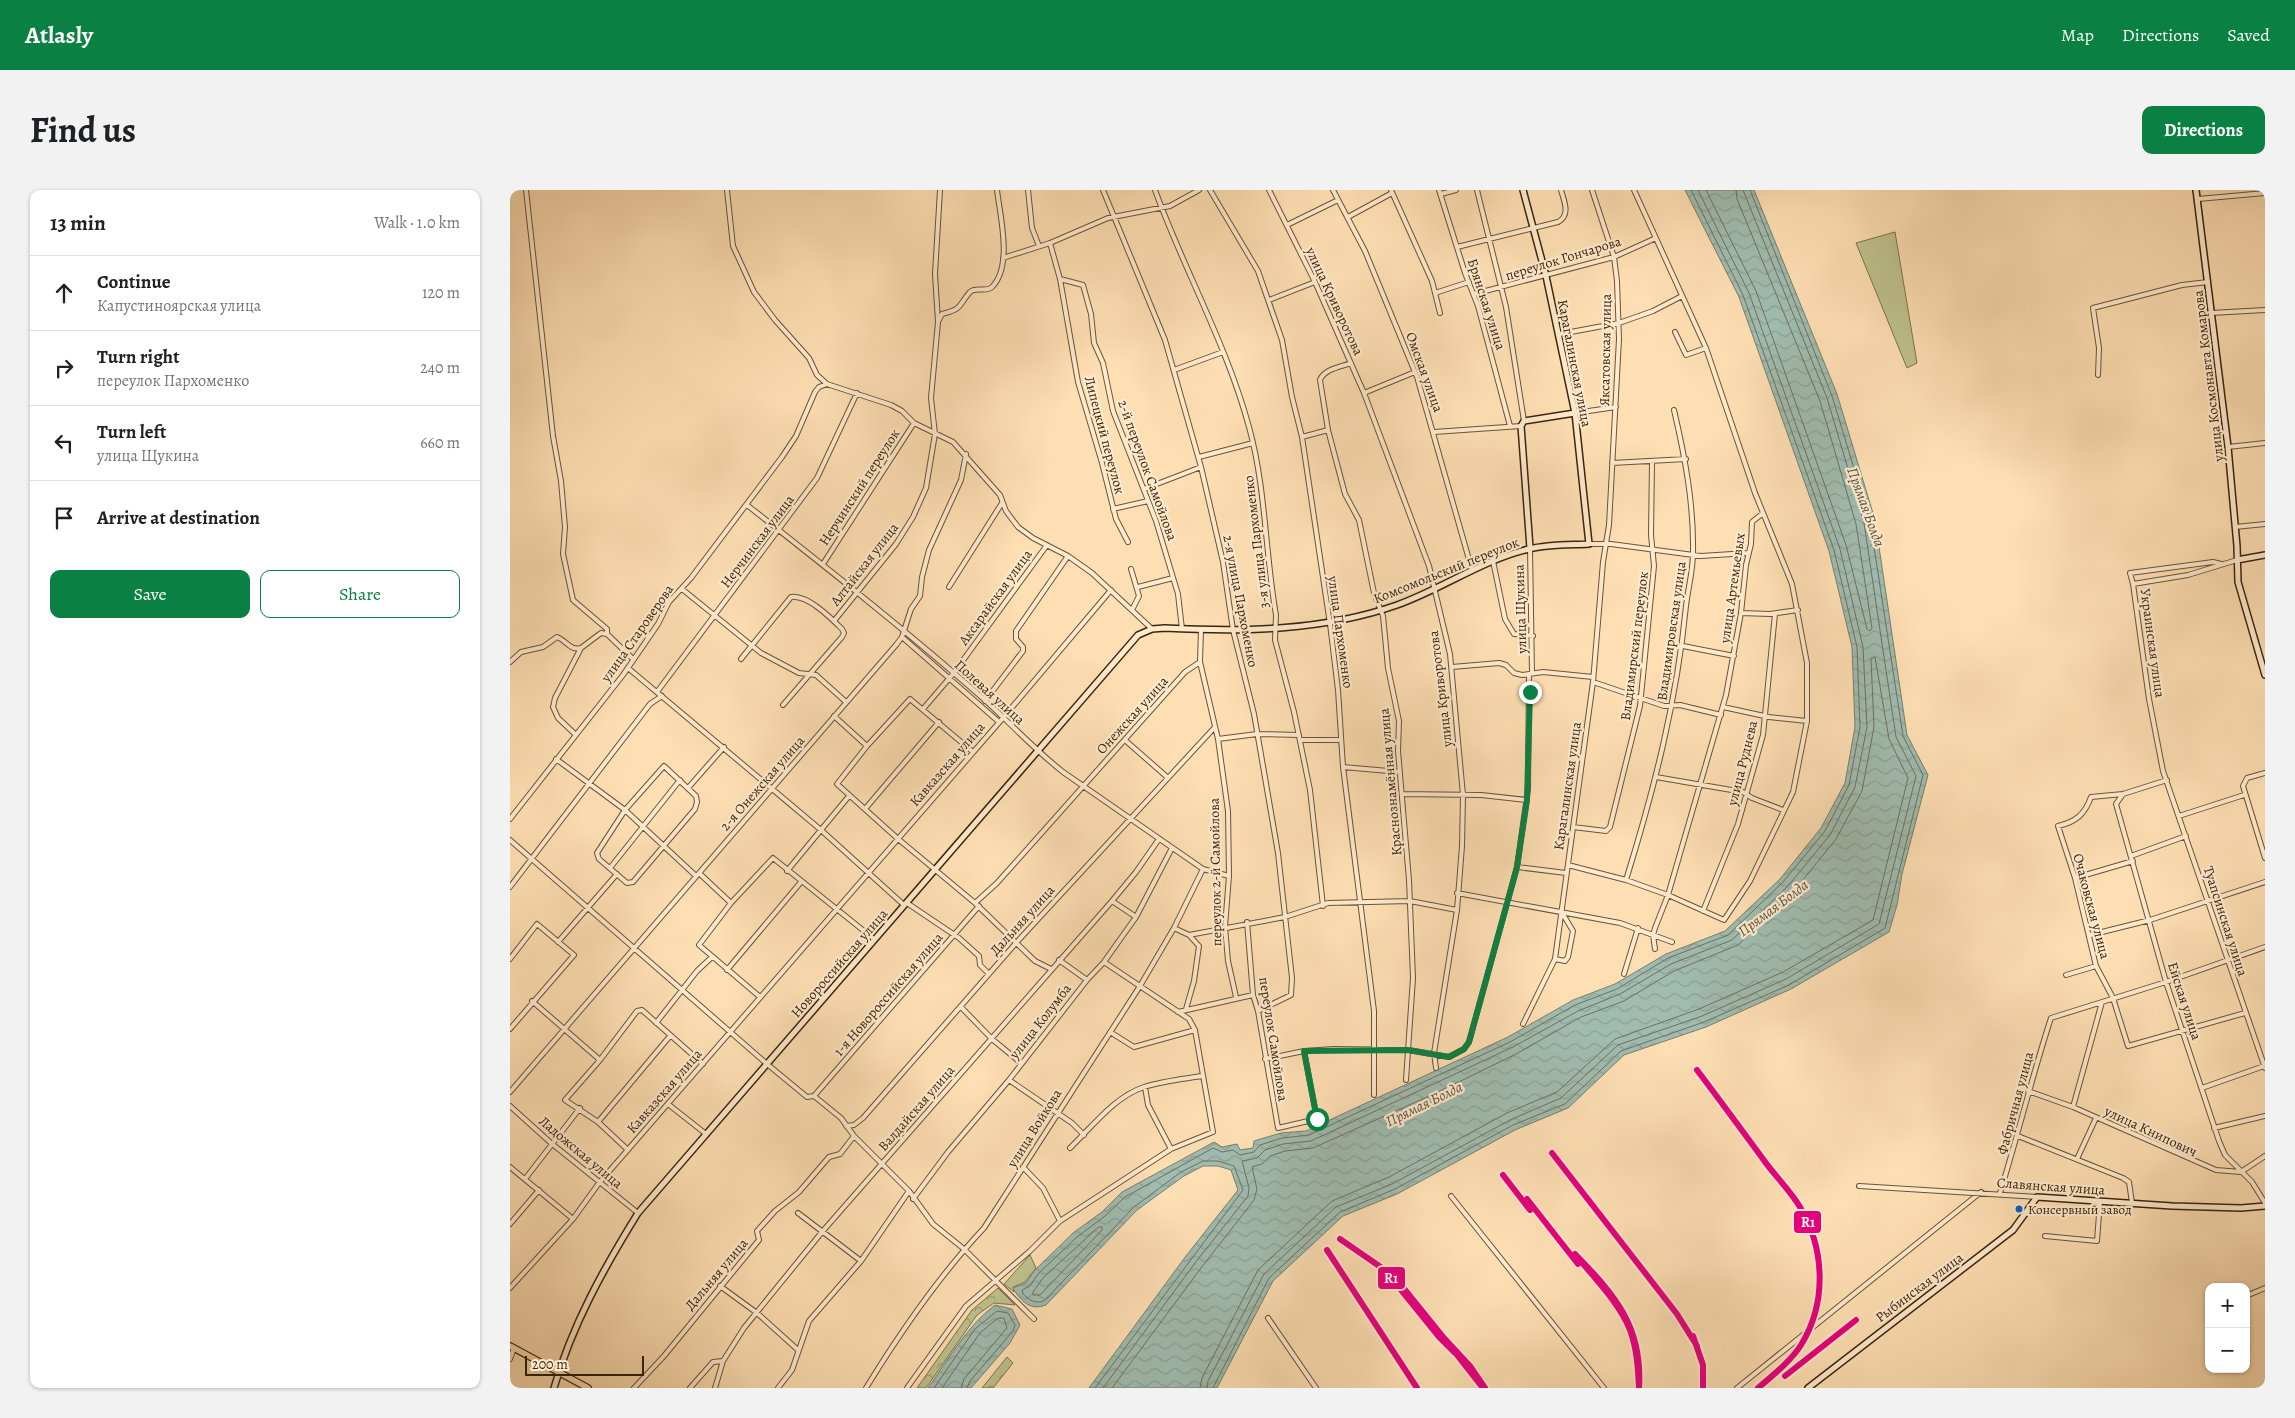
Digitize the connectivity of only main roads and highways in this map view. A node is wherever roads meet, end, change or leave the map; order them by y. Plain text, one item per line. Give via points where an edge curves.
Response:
1 (512, 1347) edge
2 (588, 1388) edge

1 - 2 main road

